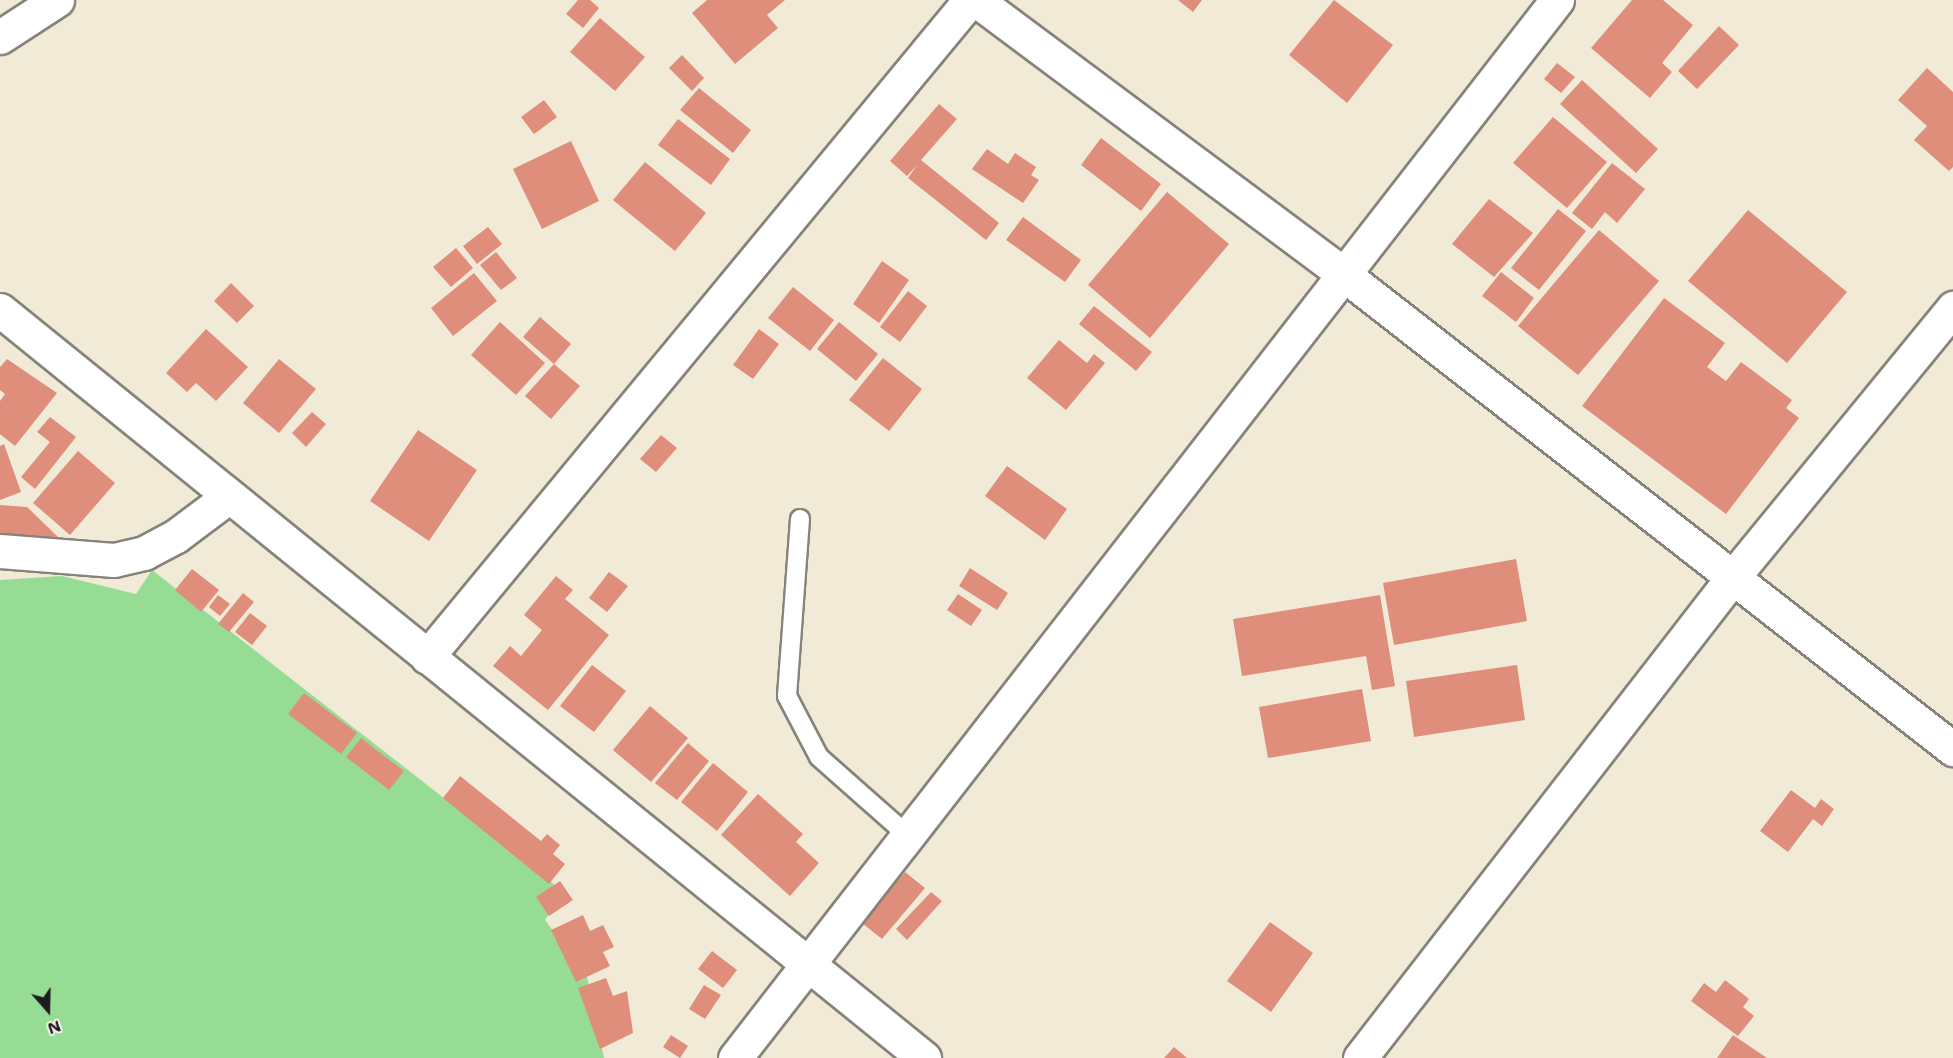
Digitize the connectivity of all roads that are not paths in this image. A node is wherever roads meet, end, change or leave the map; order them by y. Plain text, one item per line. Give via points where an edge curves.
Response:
1 (57, 0) edge
2 (970, 0) edge
3 (976, 0) edge
4 (1557, 0) edge
5 (0, 37) edge
6 (1342, 273) junction
7 (1953, 308) edge
8 (0, 310) edge
9 (228, 497) junction
10 (800, 519) dead end
11 (0, 551) edge
12 (1733, 577) junction
13 (428, 657) junction
14 (1953, 749) edge
15 (906, 834) junction
16 (807, 962) junction
17 (735, 1058) edge
18 (924, 1058) edge
19 (1360, 1058) edge

1 - 5 street
2 - 13 street
3 - 6 street
4 - 6 street
6 - 12 street
6 - 15 street
7 - 12 street
8 - 9 street
9 - 11 street via 176,536 144,553 114,560
9 - 13 street
10 - 15 lane via 787,696 819,757
12 - 14 street
12 - 19 street
13 - 16 street
15 - 16 street
16 - 17 street
16 - 18 street

